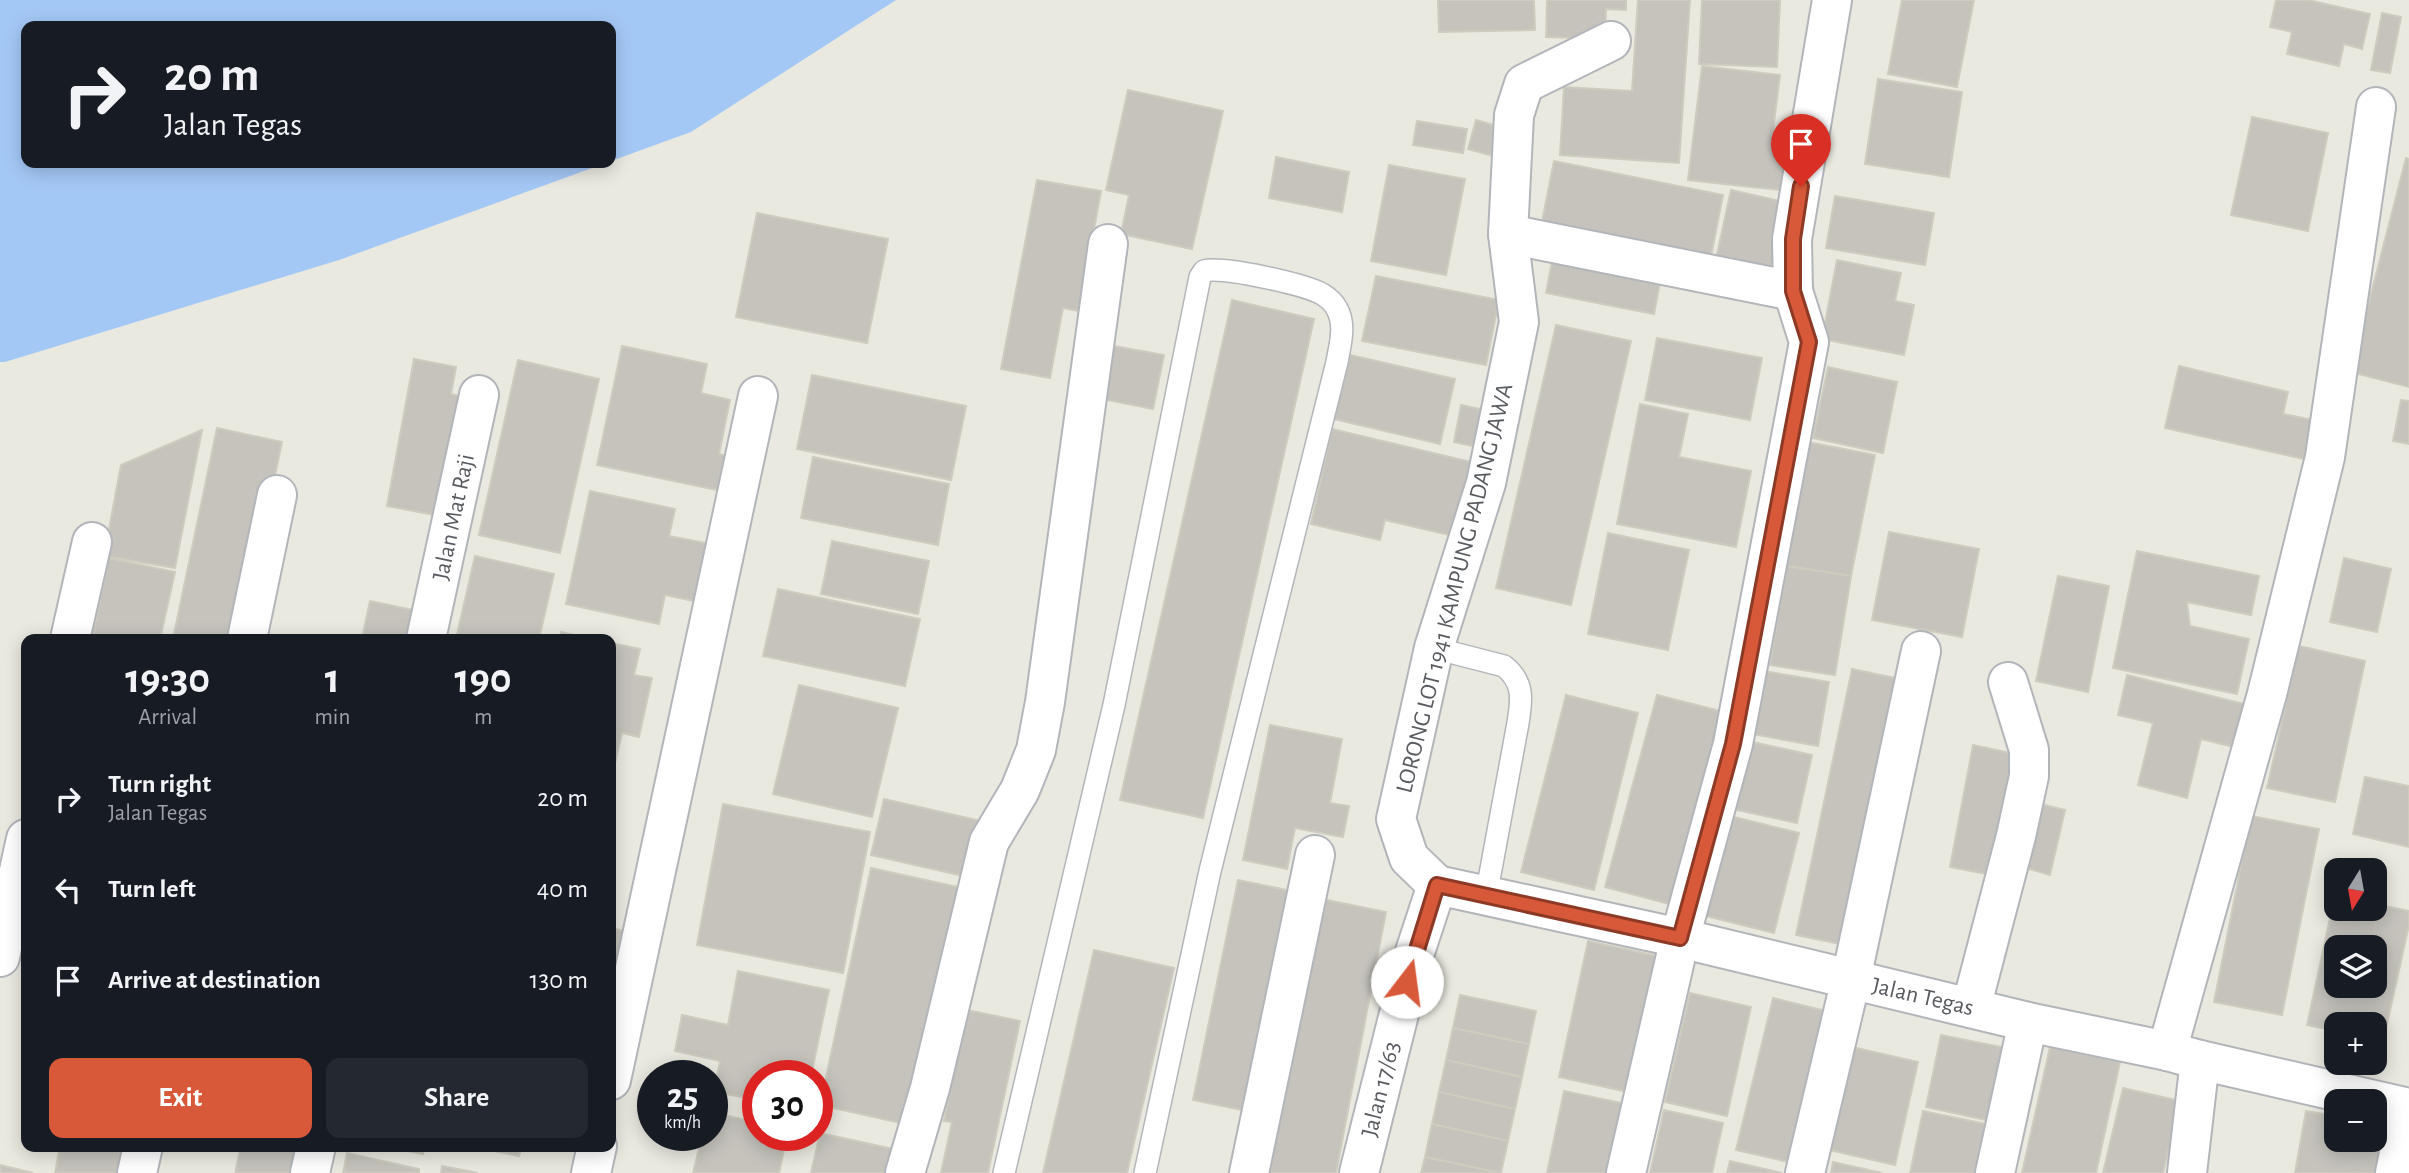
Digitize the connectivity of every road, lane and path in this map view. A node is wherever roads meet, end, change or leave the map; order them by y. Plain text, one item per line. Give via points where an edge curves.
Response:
1 (1832, 0) edge
2 (1611, 41) dead end
3 (2376, 107) dead end
4 (1508, 234) junction
5 (1108, 244) dead end
6 (1793, 291) junction
7 (480, 395) dead end
8 (758, 396) dead end
9 (277, 495) dead end
10 (92, 542) dead end
11 (72, 634) edge
12 (248, 634) edge
13 (427, 634) edge
14 (1434, 648) junction
15 (1920, 651) dead end
16 (2008, 682) dead end
17 (1315, 855) dead end
18 (21, 862) edge
19 (1437, 885) junction
20 (1486, 896) junction
21 (1680, 938) junction
22 (0, 957) edge
23 (1851, 979) junction
24 (1972, 1008) junction
25 (2028, 1022) junction
26 (2183, 1055) junction
27 (616, 1057) edge
28 (2408, 1108) edge
29 (142, 1152) edge
30 (315, 1152) edge
31 (596, 1152) edge
32 (137, 1173) edge
33 (310, 1173) edge
34 (591, 1173) edge
35 (905, 1173) edge
36 (1003, 1173) edge
37 (1145, 1173) edge
38 (1249, 1173) edge
39 (1359, 1173) edge
40 (1626, 1173) edge
41 (1805, 1173) edge
42 (1995, 1173) edge
43 (2187, 1173) edge
44 (2395, 1173) edge

1 - 6 street via 1793,239
2 - 4 street, LORONG LOT 1941 KAMPUNG PADANG JAWA via 1524,84 1514,115
3 - 26 street via 2325,457
4 - 6 street
4 - 14 street, LORONG LOT 1941 KAMPUNG PADANG JAWA via 1519,322 1486,483
5 - 35 street via 1036,750 1020,790 989,842
6 - 21 street via 1809,342 1733,744
7 - 13 street, Jalan Mat Raji
8 - 27 street
9 - 12 street
10 - 11 street
14 - 19 street, LORONG LOT 1941 KAMPUNG PADANG JAWA via 1396,819 1409,858
14 - 20 lane via 1504,666 1520,685 1520,713
15 - 23 street
16 - 24 street via 2029,750 2029,776
17 - 38 street
18 - 22 street
19 - 20 street, Jalan Tegas
19 - 39 street, Jalan 17/63 via 1413,958
20 - 21 street, Jalan Tegas
21 - 23 street, Jalan Tegas
21 - 40 street
23 - 24 street, Jalan Tegas
23 - 41 street
24 - 25 street, Jalan Tegas
25 - 26 street, Jalan Tegas
25 - 42 street
26 - 28 street, Jalan Tegas
26 - 43 street
28 - 44 street
29 - 32 street
30 - 33 street
31 - 34 street
36 - 37 lane via 1114,705 1200,277 1204,271 1222,269 1322,294 1336,306 1342,337 1210,871

